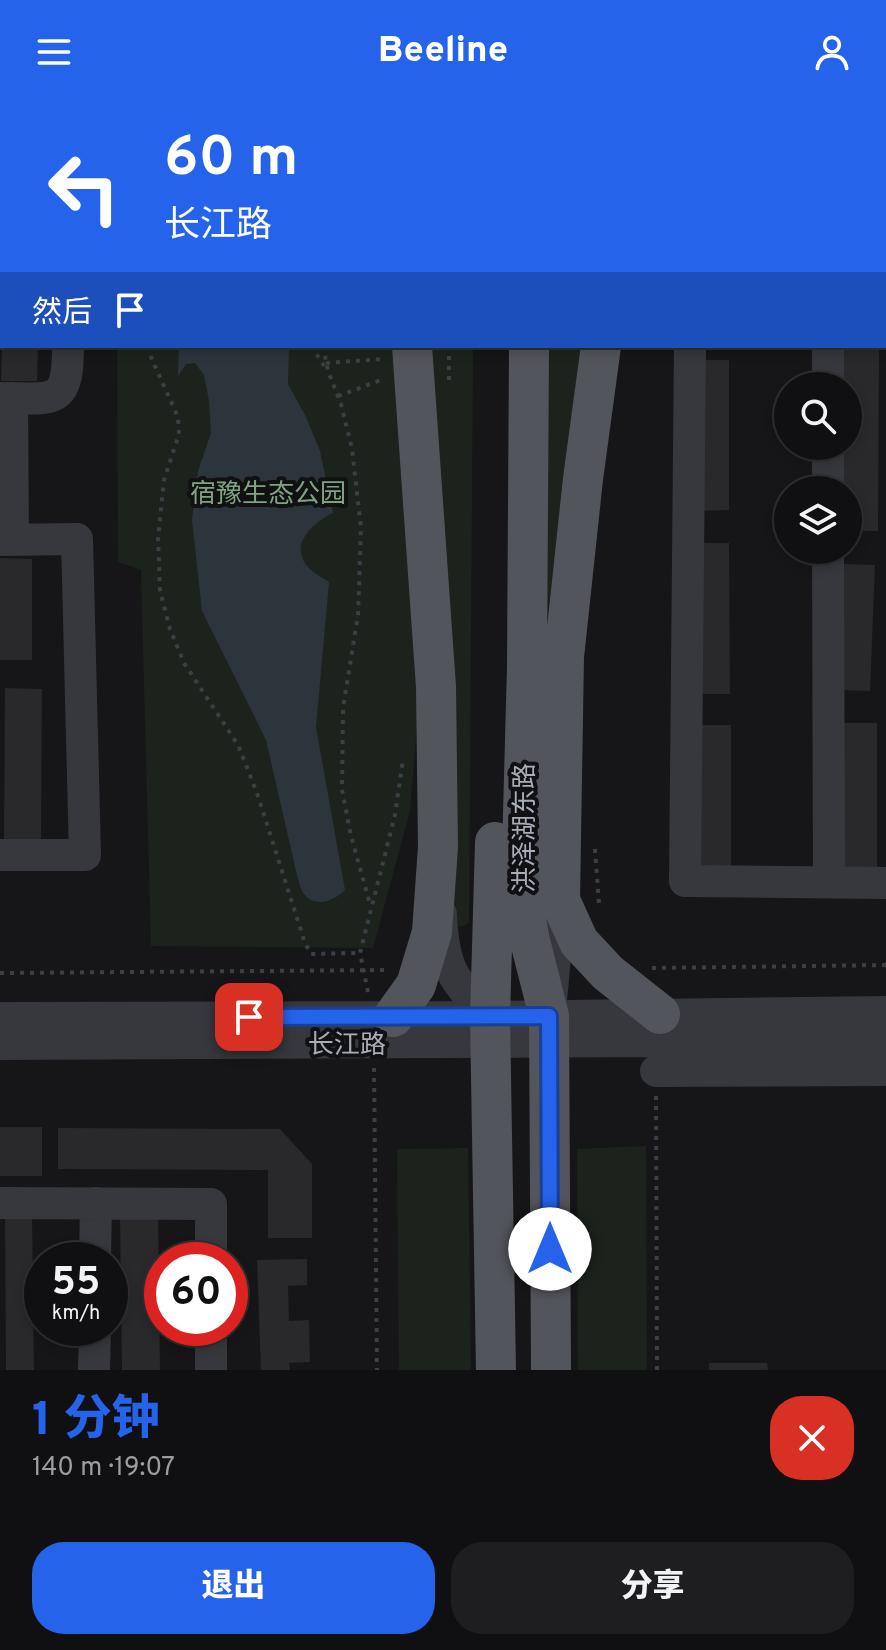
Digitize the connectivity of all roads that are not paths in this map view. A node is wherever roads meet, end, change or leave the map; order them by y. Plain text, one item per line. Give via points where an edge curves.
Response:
1 (68, 348) edge
2 (502, 348) edge
3 (529, 348) edge
4 (601, 348) edge
5 (690, 348) edge
6 (828, 348) edge
7 (402, 360) edge
8 (828, 372) edge
9 (6, 398) edge
10 (6, 540) edge
11 (828, 564) edge
12 (514, 674) junction
13 (438, 847) junction
14 (0, 855) edge
15 (829, 882) junction
16 (886, 883) edge
17 (560, 900) junction
18 (657, 1011) junction
19 (886, 1012) edge
20 (0, 1018) edge
21 (380, 1026) junction
22 (491, 1029) junction
23 (549, 1029) junction
24 (886, 1040) edge
25 (0, 1044) edge
26 (886, 1070) edge
27 (656, 1071) road end
28 (0, 1203) edge
29 (96, 1203) junction
30 (95, 1242) edge
31 (211, 1242) edge
32 (95, 1346) edge
33 (211, 1346) edge
34 (94, 1370) edge
35 (211, 1370) edge
36 (496, 1370) edge
37 (551, 1370) edge

1 - 9 street via 64,388 52,398
2 - 12 main road
3 - 12 main road
4 - 17 main road via 564,657
5 - 15 street via 685,881
6 - 8 street
7 - 13 main road via 436,687
9 - 10 street
10 - 14 street via 77,539 85,855
11 - 15 street
12 - 22 main road, 洪泽湖东路
12 - 23 main road, 洪泽湖东路 via 521,888
13 - 21 main road via 432,932 416,985
13 - 22 street via 442,945 448,966
15 - 16 street
17 - 18 main road via 579,942 608,973
17 - 23 street
18 - 19 street, 长江路
18 - 23 street, 长江路
20 - 21 street, 长江路
21 - 22 street, 长江路
21 - 25 street, 长江路
22 - 23 street, 长江路
22 - 36 main road, 洪泽湖东路
23 - 24 street, 长江路
23 - 37 main road, 洪泽湖东路
26 - 27 street
28 - 29 street
29 - 30 street
29 - 31 street via 211,1204
32 - 34 street
33 - 35 street

